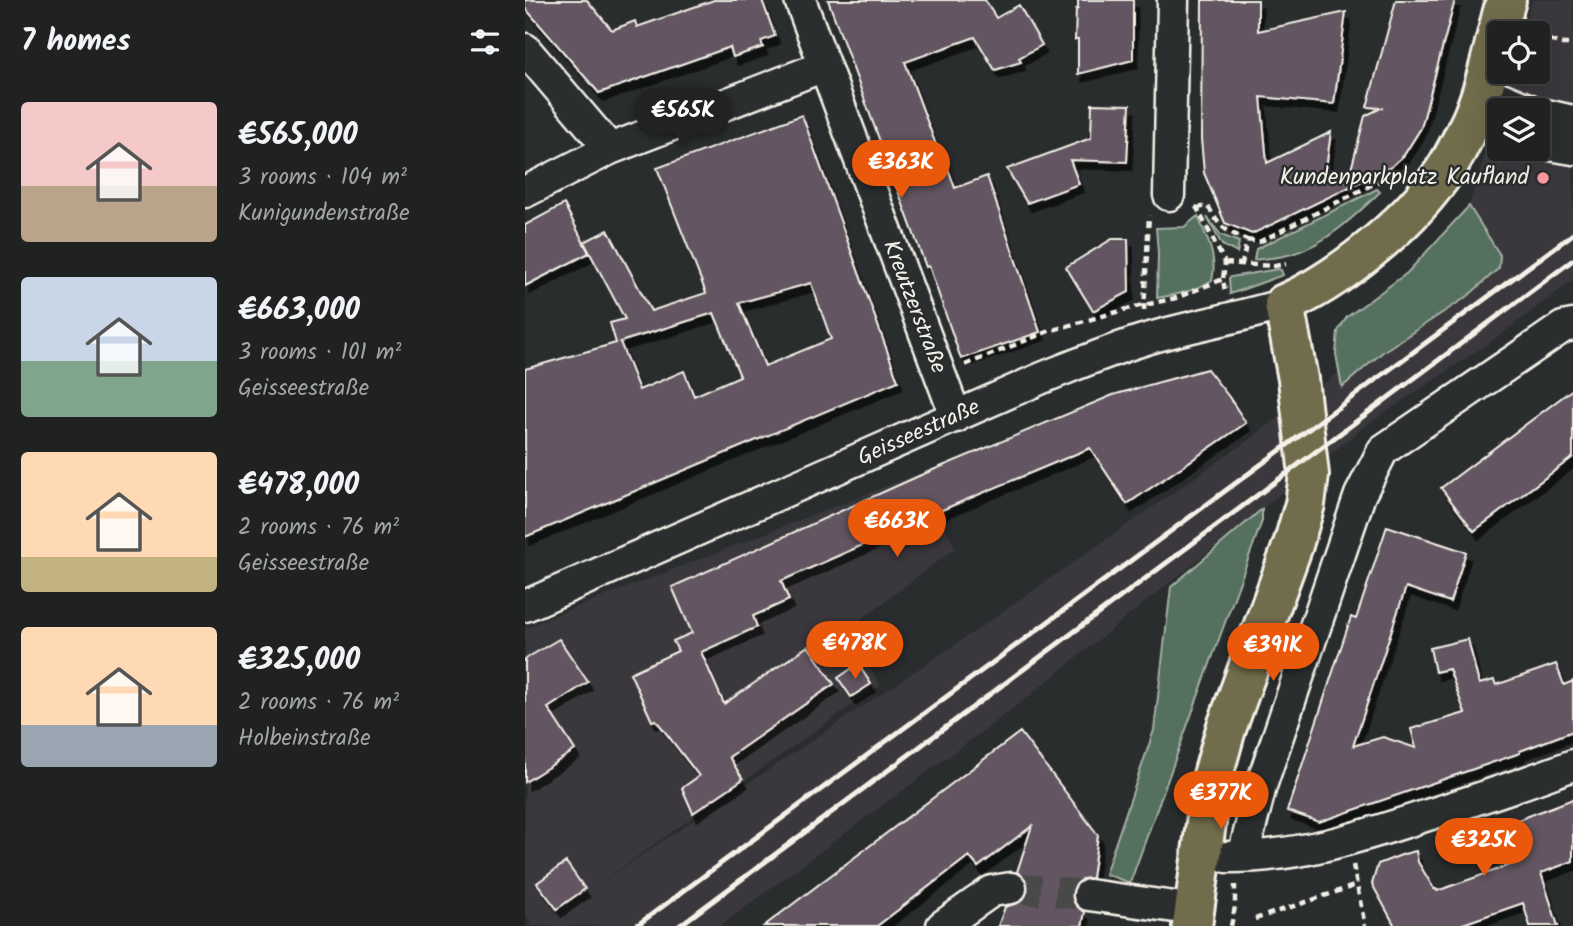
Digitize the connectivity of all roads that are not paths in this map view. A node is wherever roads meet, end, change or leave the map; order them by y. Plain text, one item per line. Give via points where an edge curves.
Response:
1 (800, 0) edge
2 (1173, 0) edge
3 (1506, 0) edge
4 (525, 49) edge
5 (824, 66) junction
6 (1485, 111) edge
7 (1550, 116) edge
8 (1573, 121) edge
9 (1550, 145) edge
10 (610, 149) junction
11 (1573, 149) edge
12 (525, 192) edge
13 (1169, 195) road end
14 (1284, 304) junction
15 (1573, 325) edge
16 (956, 417) junction
17 (525, 606) edge
18 (1573, 765) edge
19 (1202, 856) junction
20 (1243, 856) junction
21 (1011, 888) tunnel mouth
22 (1089, 895) tunnel mouth
23 (1194, 918) edge
24 (942, 926) edge

1 - 5 street, Kreutzerstraße
2 - 13 street
3 - 6 main road
4 - 10 street
5 - 10 street
5 - 16 street, Kreutzerstraße
6 - 14 main road via 1437,182 1403,219 1328,280
7 - 8 street
9 - 11 street
10 - 12 street
14 - 16 street, Geisseestraße via 1143,340
14 - 19 main road via 1300,392 1308,489 1300,525 1226,729 1212,779
15 - 20 street via 1563,327 1383,450 1360,495 1261,786
16 - 17 street, Geisseestraße
18 - 20 street via 1348,840 1309,850
19 - 20 street
19 - 23 main road
21 - 24 street via 992,891
22 - 23 street

